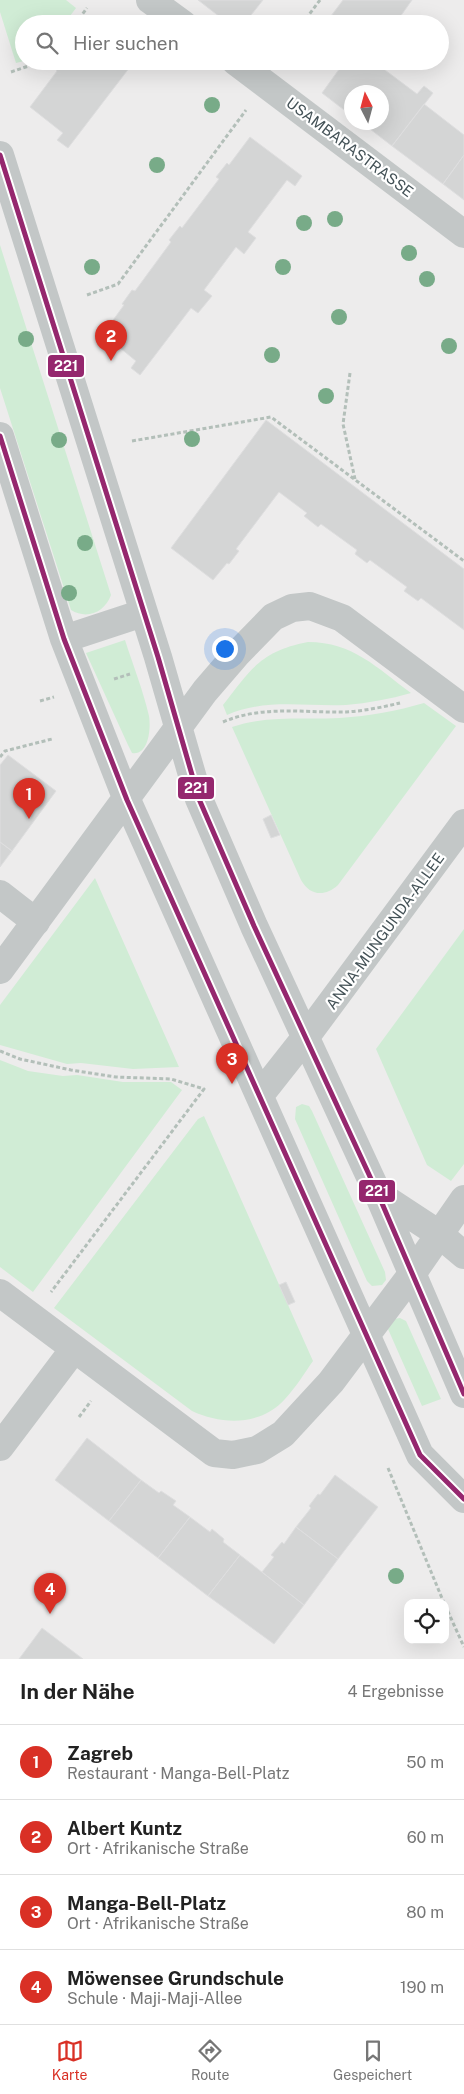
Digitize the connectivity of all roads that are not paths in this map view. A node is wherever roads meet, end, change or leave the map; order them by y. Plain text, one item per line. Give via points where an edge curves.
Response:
1 (150, 0) edge
2 (171, 15) edge
3 (247, 70) edge
4 (0, 155) edge
5 (464, 234) edge
6 (0, 436) edge
7 (143, 613) junction
8 (64, 639) junction
9 (464, 709) edge
10 (179, 728) junction
11 (127, 800) junction
12 (464, 823) edge
13 (0, 894) edge
14 (36, 922) junction
15 (0, 970) edge
16 (305, 1038) junction
17 (260, 1095) junction
18 (378, 1194) junction
19 (464, 1199) edge
20 (439, 1234) junction
21 (464, 1255) edge
22 (412, 1274) junction
23 (0, 1293) edge
24 (367, 1335) junction
25 (74, 1349) junction
26 (464, 1394) edge
27 (0, 1447) edge
28 (464, 1499) edge

1 - 2 street
3 - 5 street, USAMBARASTRASSE
4 - 7 street
6 - 8 street
7 - 8 street
7 - 10 street
8 - 11 street
9 - 10 street via 342,618 310,606 292,608 273,617 217,676
10 - 11 street
10 - 16 street via 199,799
11 - 14 street
11 - 17 street
12 - 16 street, ANNA-MUNGUNDA-ALLEE
13 - 14 street
14 - 15 street
16 - 17 street, ANNA-MUNGUNDA-ALLEE
16 - 18 street
17 - 24 street
18 - 20 street
18 - 22 street
19 - 20 street
20 - 21 street
20 - 22 street
22 - 24 street
22 - 26 street
23 - 25 street
24 - 25 street via 324,1390 283,1434 256,1450 233,1455 214,1453
24 - 28 street via 420,1455
25 - 27 street

